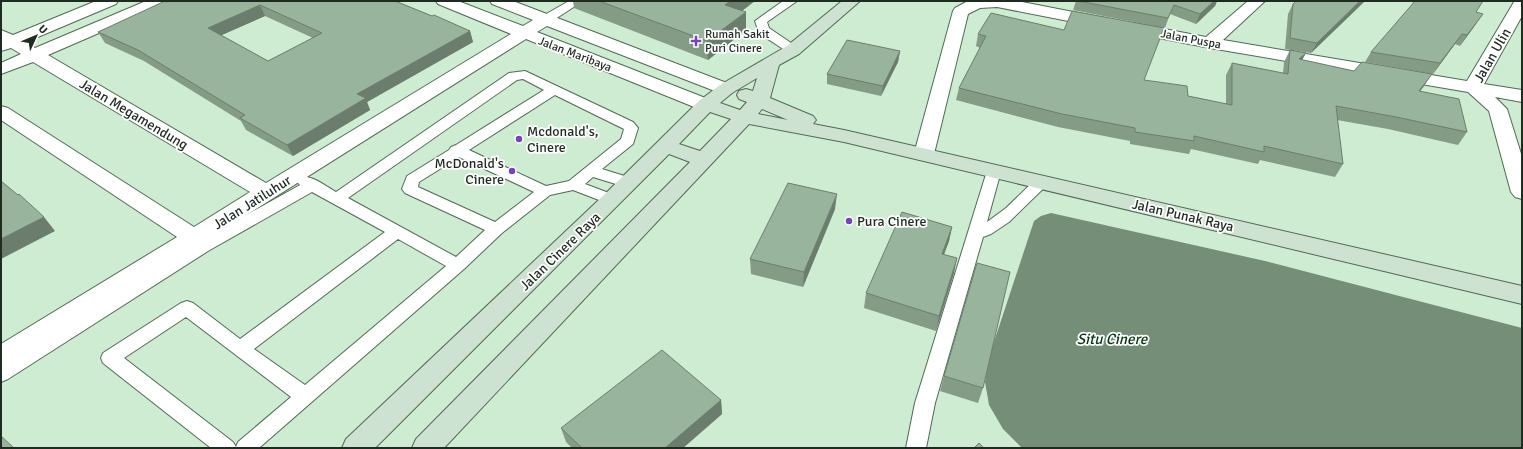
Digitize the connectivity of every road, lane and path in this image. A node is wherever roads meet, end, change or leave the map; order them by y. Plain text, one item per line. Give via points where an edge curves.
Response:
1 (110, 1) edge
2 (160, 1) edge
3 (444, 1) edge
4 (498, 1) edge
5 (577, 1) edge
6 (791, 1) edge
7 (852, 1) edge
8 (1257, 1) edge
9 (998, 2) edge
10 (1522, 2) edge
11 (545, 20) junction
12 (523, 33) junction
13 (5, 41) edge
14 (1210, 43) junction
15 (793, 50) junction
16 (33, 55) junction
17 (771, 63) junction
18 (1, 69) edge
19 (1473, 87) junction
20 (726, 89) junction
21 (553, 90) junction
22 (1521, 94) edge
23 (760, 100) junction
24 (706, 105) junction
25 (1, 112) edge
26 (744, 117) junction
27 (844, 136) junction
28 (666, 146) junction
29 (456, 150) junction
30 (924, 154) junction
31 (704, 160) junction
32 (591, 171) junction
33 (994, 171) junction
34 (304, 180) junction
35 (1042, 182) junction
36 (629, 183) junction
37 (574, 185) junction
38 (545, 192) junction
39 (1522, 192) edge
40 (267, 193) junction
41 (337, 198) junction
42 (612, 200) junction
43 (496, 229) junction
44 (398, 232) junction
45 (976, 233) junction
46 (195, 238) junction
47 (458, 265) junction
48 (1522, 295) edge
49 (240, 349) junction
50 (1, 357) edge
51 (1, 374) edge
52 (305, 396) junction
53 (226, 448) edge
54 (245, 448) edge
55 (356, 448) edge
56 (426, 448) edge
57 (916, 448) edge

1 - 13 street
2 - 16 street
3 - 12 street, Jalan Maribaya
4 - 11 street, Jalan Maribaya
5 - 11 lane
6 - 15 lane via 761,21 763,30
7 - 15 main road, Jalan Cinere Raya
8 - 14 street
9 - 14 street, Jalan Puspa
9 - 30 street, Jalan Puspa via 977,3 961,11
10 - 19 street, Jalan Ulin
11 - 12 street, Jalan Jatiluhur
11 - 20 street, Jalan Maribaya
12 - 24 street, Jalan Maribaya
12 - 34 street, Jalan Jatiluhur
13 - 16 street, Jalan Megamendung
14 - 19 street, Jalan Puspa
15 - 17 main road, Jalan Cinere Raya
16 - 18 street
16 - 40 street, Jalan Megamendung
17 - 20 main road, Jalan Cinere Raya
17 - 23 main road
19 - 22 street, Jalan Puspa
19 - 39 street, Jalan Ulin via 1498,109
20 - 23 main road, Jalan Punak Raya
20 - 24 main road, Jalan Cinere Raya
21 - 29 lane
21 - 32 lane via 631,128 628,141
21 - 41 lane via 525,75 514,76
23 - 26 main road
23 - 27 main road, Jalan Punak Raya
24 - 26 main road, Jalan Punak Raya
24 - 28 main road, Jalan Cinere Raya
25 - 46 street
26 - 27 main road, Jalan Punak Raya
26 - 31 main road
27 - 30 main road, Jalan Punak Raya
28 - 31 main road
28 - 36 main road, Jalan Cinere Raya
29 - 38 lane
29 - 43 lane via 412,180 410,190
30 - 33 main road, Jalan Punak Raya
31 - 56 main road
32 - 36 lane
32 - 37 lane
33 - 35 main road, Jalan Punak Raya
33 - 45 lane
34 - 40 street, Jalan Jatiluhur
34 - 41 lane
34 - 51 lane
35 - 45 lane via 997,222
35 - 48 main road, Jalan Punak Raya
36 - 42 main road, Jalan Cinere Raya
37 - 38 lane
37 - 42 lane
38 - 43 lane
40 - 46 street, Jalan Jatiluhur
41 - 44 lane
42 - 55 main road, Jalan Cinere Raya
43 - 47 lane
44 - 47 lane
44 - 49 lane
45 - 57 lane via 926,403
46 - 50 street, Jalan Jatiluhur
47 - 52 lane
49 - 52 lane
49 - 53 lane via 187,308 110,358
52 - 54 lane

